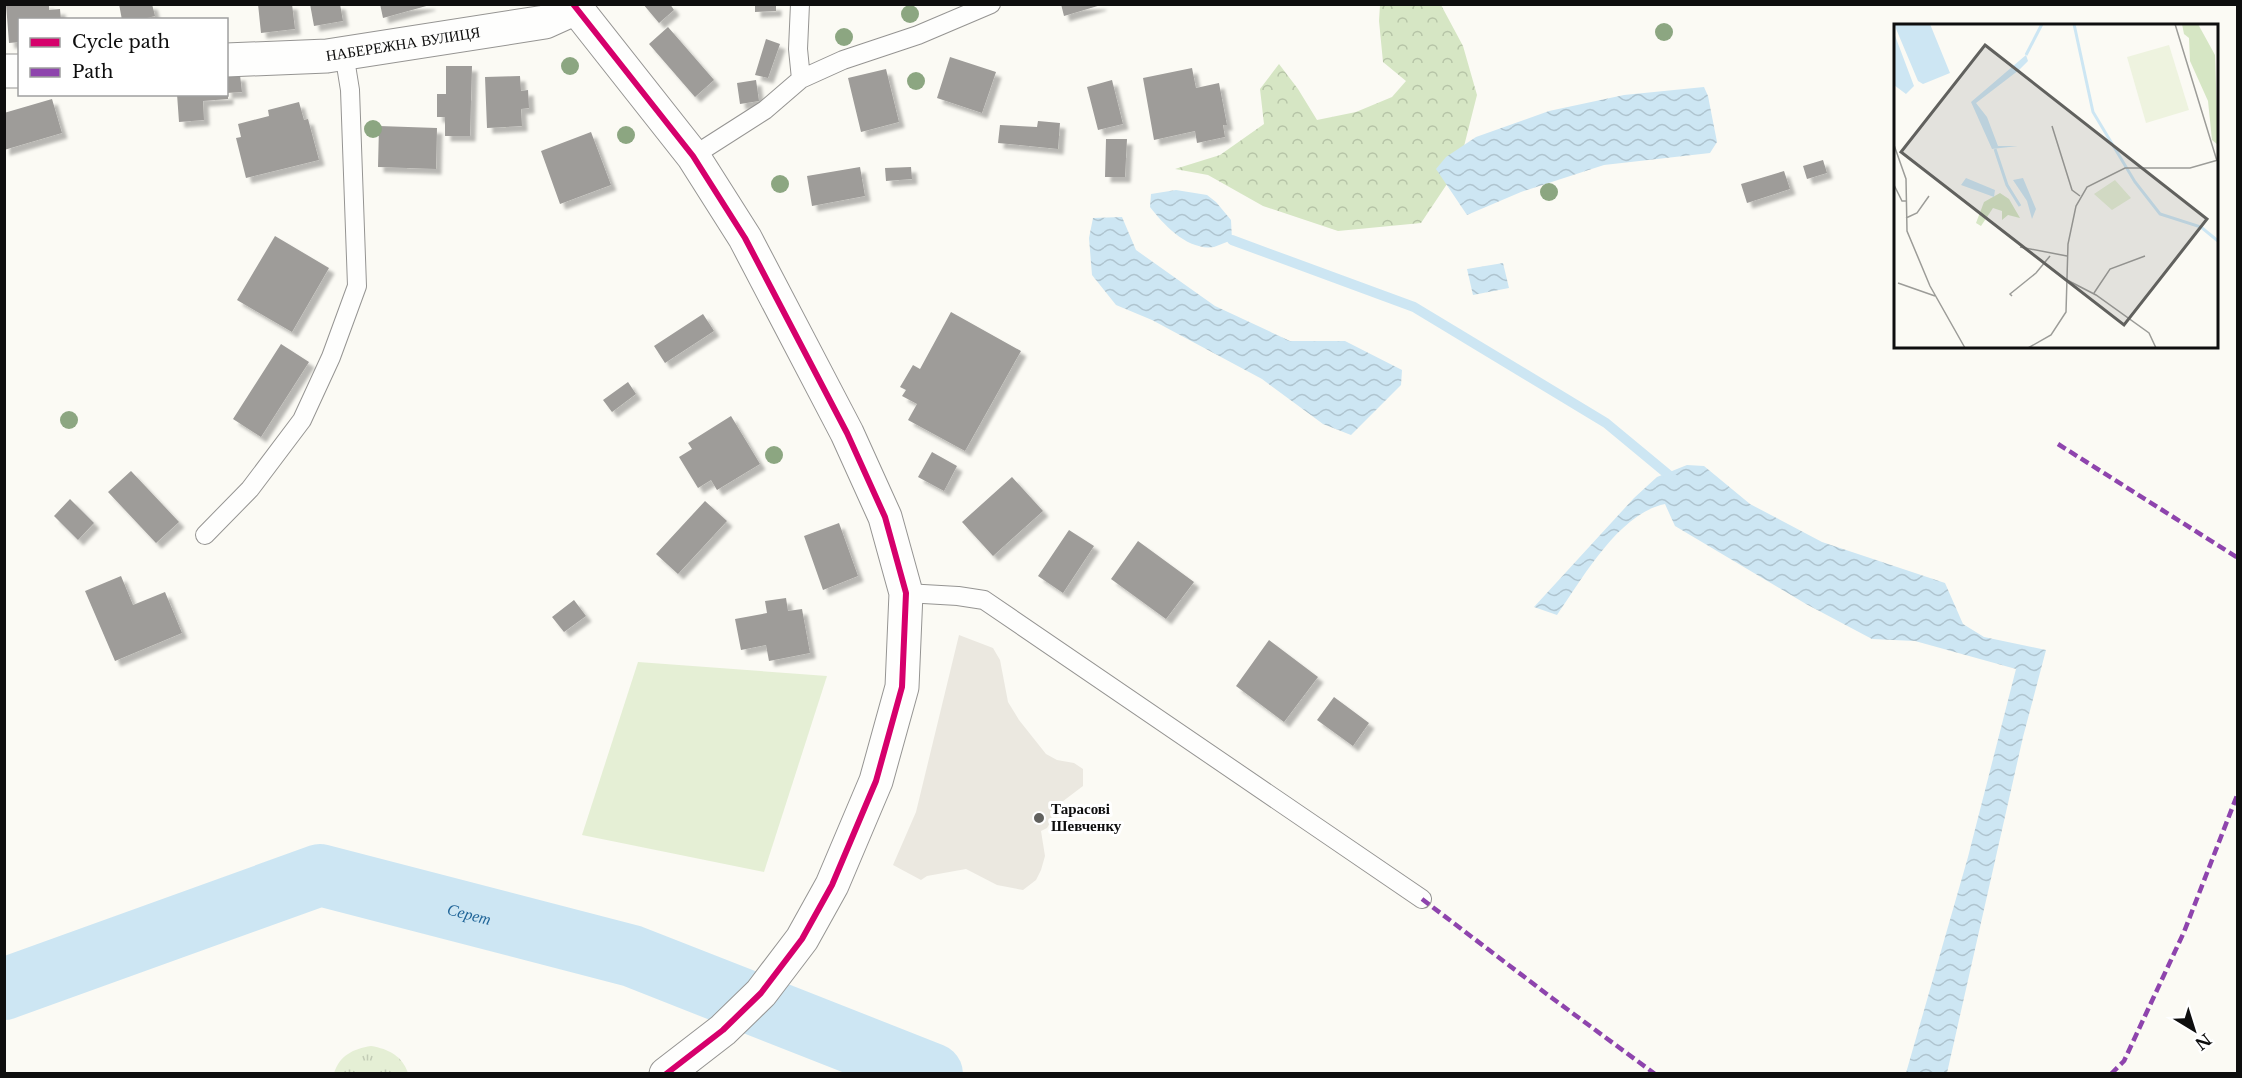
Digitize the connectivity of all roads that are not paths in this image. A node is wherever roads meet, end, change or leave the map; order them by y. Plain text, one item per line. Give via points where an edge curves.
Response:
1 (800, 4) edge
2 (992, 4) edge
3 (574, 6) edge
4 (344, 53) junction
5 (228, 60) edge
6 (801, 79) junction
7 (693, 156) junction
8 (205, 535) dead end
9 (906, 593) junction
10 (1422, 899) dead end
11 (676, 1067) edge

1 - 6 lane
2 - 6 lane
3 - 4 street, НАБЕРЕЖНА ВУЛИЦЯ via 545,22
3 - 7 street
4 - 5 street, НАБЕРЕЖНА ВУЛИЦЯ
4 - 8 lane via 350,90 357,286 332,357 302,420 250,489
6 - 7 lane via 765,110
7 - 9 street via 745,238 847,433 885,517
9 - 10 lane via 984,600
9 - 11 street via 902,687 876,781 832,885 802,939 761,993

